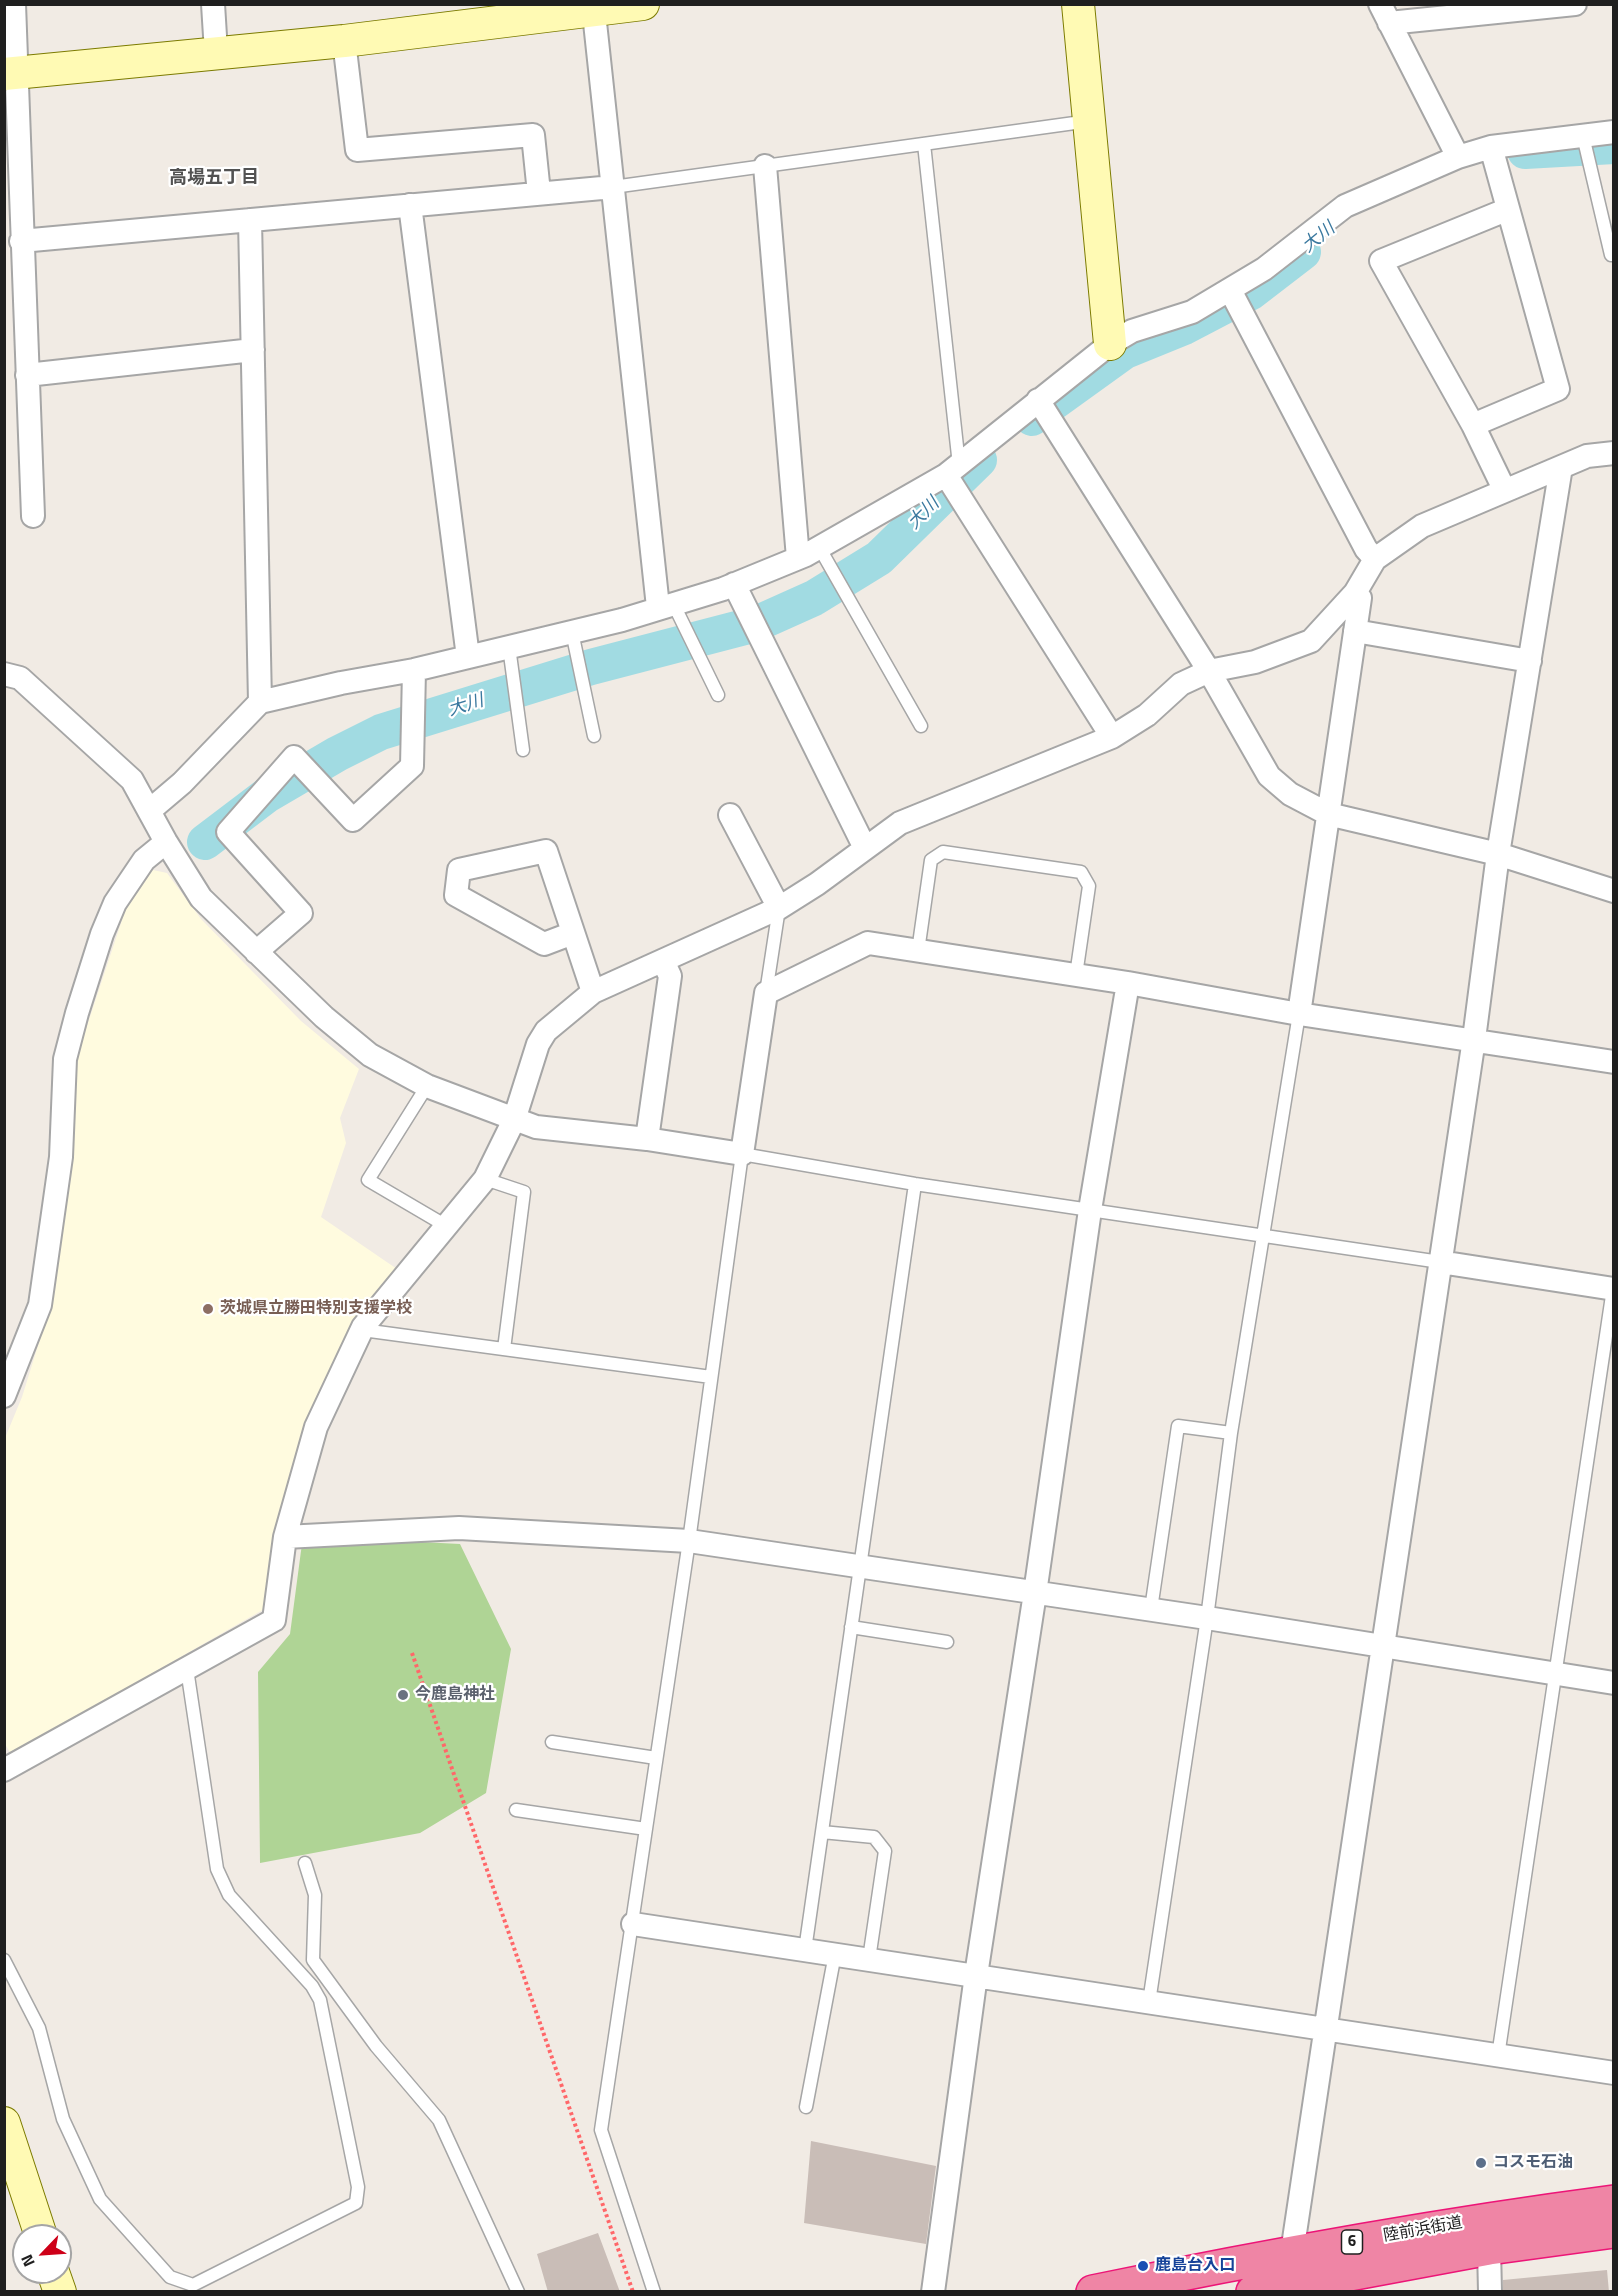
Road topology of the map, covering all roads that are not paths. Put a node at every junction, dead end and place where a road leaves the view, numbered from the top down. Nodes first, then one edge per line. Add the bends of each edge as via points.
1 (14, 4) edge
2 (213, 4) edge
3 (643, 4) edge
4 (1078, 4) edge
5 (1575, 4) edge
6 (594, 8) edge
7 (1385, 14) edge
8 (344, 41) junction
9 (216, 52) junction
10 (9, 73) edge
11 (1090, 121) junction
12 (1614, 132) edge
13 (1583, 136) junction
14 (924, 144) junction
15 (1491, 147) junction
16 (1458, 157) junction
17 (765, 166) junction
18 (613, 187) junction
19 (539, 194) junction
20 (410, 205) junction
21 (1506, 210) junction
22 (250, 220) junction
23 (21, 240) junction
24 (1611, 255) dead end
25 (1230, 290) junction
26 (1110, 344) junction
27 (253, 350) junction
28 (27, 375) junction
29 (1038, 400) junction
30 (1473, 425) junction
31 (1614, 453) edge
32 (1561, 467) junction
33 (952, 470) junction
34 (1504, 489) junction
35 (33, 516) dead end
36 (819, 547) junction
37 (798, 558) junction
38 (1376, 559) junction
39 (734, 584) junction
40 (1355, 593) junction
41 (665, 605) junction
42 (1355, 631) junction
43 (572, 632) junction
44 (509, 647) junction
45 (468, 657) junction
46 (1530, 661) junction
47 (414, 670) junction
48 (1209, 671) junction
49 (4, 674) edge
50 (718, 695) dead end
51 (260, 702) junction
52 (921, 726) dead end
53 (594, 736) dead end
54 (1112, 737) junction
55 (523, 750) dead end
56 (149, 811) junction
57 (1328, 814) junction
58 (730, 815) dead end
59 (166, 842) junction
60 (866, 848) junction
61 (1498, 854) junction
62 (1614, 891) edge
63 (779, 908) junction
64 (573, 933) junction
65 (918, 951) junction
66 (256, 952) junction
67 (663, 961) junction
68 (1076, 975) junction
69 (1128, 983) junction
70 (593, 992) junction
71 (766, 993) junction
72 (1299, 1014) junction
73 (1474, 1039) junction
74 (1614, 1062) edge
75 (427, 1086) junction
76 (514, 1119) junction
77 (647, 1139) junction
78 (742, 1154) junction
79 (485, 1179) junction
80 (915, 1184) junction
81 (1090, 1210) junction
82 (447, 1227) junction
83 (1262, 1236) junction
84 (1440, 1262) junction
85 (1613, 1288) edge
86 (363, 1327) junction
87 (504, 1349) junction
88 (711, 1377) junction
89 (5, 1396) edge
90 (1231, 1433) junction
91 (285, 1537) junction
92 (689, 1541) junction
93 (861, 1568) junction
94 (1035, 1593) junction
95 (1151, 1609) junction
96 (1207, 1618) junction
97 (851, 1627) junction
98 (947, 1642) dead end
99 (1384, 1648) junction
100 (188, 1669) junction
101 (1555, 1675) junction
102 (1614, 1683) edge
103 (552, 1742) dead end
104 (656, 1758) junction
105 (4, 1770) edge
106 (516, 1810) dead end
107 (646, 1829) junction
108 (822, 1832) junction
109 (305, 1863) dead end
110 (633, 1924) junction
111 (805, 1950) junction
112 (835, 1954) junction
113 (869, 1959) junction
114 (4, 1960) edge
115 (976, 1975) junction
116 (1149, 2002) junction
117 (1324, 2028) junction
118 (1498, 2056) junction
119 (1614, 2073) edge
120 (806, 2107) dead end
121 (4, 2123) edge
122 (1614, 2202) edge
123 (37, 2224) edge
124 (1614, 2231) edge
125 (1489, 2248) junction
126 (1290, 2269) junction
127 (518, 2292) edge
128 (654, 2292) edge
129 (933, 2292) edge
130 (1093, 2292) edge
131 (1253, 2292) edge
132 (1490, 2292) edge

1 - 10 street
2 - 9 street
3 - 6 street
4 - 11 street
5 - 7 street
6 - 8 street
6 - 18 street
7 - 16 street
8 - 9 street
8 - 19 street via 357,150 533,135
9 - 10 street
10 - 23 street
11 - 14 lane
11 - 26 street
12 - 13 street
13 - 15 street
13 - 24 lane
14 - 17 lane
14 - 33 lane
15 - 16 street
15 - 21 street
16 - 25 street via 1345,206 1264,269
17 - 18 lane
17 - 37 street
18 - 19 street
18 - 41 street
19 - 20 street
20 - 22 street
20 - 45 street
21 - 30 street via 1558,388
21 - 30 street via 1381,261
22 - 23 street
22 - 27 street
23 - 28 street
25 - 26 street via 1192,312 1132,330
25 - 38 street via 1365,549
26 - 29 street
27 - 28 street
27 - 51 street
28 - 35 street
29 - 33 street
29 - 48 street
30 - 34 street
31 - 32 street via 1587,456
32 - 34 street
32 - 46 street
33 - 36 street
33 - 54 street
34 - 38 street via 1422,526
36 - 37 street
36 - 52 lane
37 - 39 street
38 - 40 street
39 - 41 street
39 - 60 street
40 - 42 street via 1360,598
40 - 48 street via 1311,641 1255,662
41 - 43 street
41 - 50 lane
42 - 46 street
42 - 57 street
43 - 44 street
43 - 53 lane
44 - 45 street
44 - 55 lane
45 - 47 street
46 - 61 street
47 - 51 street
47 - 66 street via 412,766 353,820 294,757 228,832 301,913
48 - 54 street via 1181,684 1147,715
48 - 57 street via 1269,777 1290,794
49 - 56 street via 20,678 113,760 132,780
51 - 56 street via 182,783
54 - 60 street via 900,823
56 - 59 street
57 - 61 street
57 - 72 street
58 - 63 street
59 - 66 street via 201,898
59 - 89 street via 144,860 115,903 77,1012 65,1059 60,1167 39,1305
60 - 63 street
61 - 62 street
61 - 73 street
63 - 67 street
63 - 71 lane
64 - 64 street via 546,851 459,870 456,895 544,944
64 - 70 street
65 - 68 street
65 - 68 lane via 931,860 943,852 1081,872 1089,886
65 - 71 street via 868,943
66 - 75 street via 370,1055
67 - 70 street
67 - 77 street via 670,976
68 - 69 street
69 - 72 street
69 - 81 street
70 - 76 street via 546,1031 538,1044
71 - 78 street
72 - 73 street
72 - 83 lane
73 - 74 street
73 - 84 street
75 - 76 street
75 - 82 lane via 368,1180
76 - 77 street via 536,1127
76 - 79 street
77 - 78 street
78 - 80 lane
78 - 88 lane
79 - 82 street
79 - 87 lane via 524,1192
80 - 81 lane
80 - 93 lane
81 - 83 lane
81 - 94 street
82 - 86 street
83 - 84 lane
83 - 90 lane
84 - 85 street
84 - 99 street
85 - 101 lane
86 - 87 lane
86 - 91 street via 316,1427
87 - 88 lane
88 - 92 lane
90 - 95 lane via 1178,1426
90 - 96 lane
91 - 92 street via 459,1528
91 - 100 street via 274,1620
92 - 93 street
92 - 104 lane
93 - 94 street
93 - 97 lane
94 - 95 street
94 - 115 street
95 - 96 street
96 - 99 street
96 - 116 lane
97 - 98 lane
97 - 108 lane
99 - 101 street
99 - 117 street
100 - 105 street
100 - 114 lane via 217,1869 229,1895 312,1986 320,2000 358,2187 356,2203 193,2285 170,2277 100,2199 63,2119 39,2028
101 - 102 street
101 - 118 lane
103 - 104 lane
104 - 107 lane
106 - 107 lane
107 - 110 lane
108 - 111 lane
108 - 113 lane via 874,1837 885,1851
109 - 127 lane via 315,1895 313,1960 376,2046 439,2120
110 - 111 street
110 - 128 lane via 601,2130
111 - 112 street
112 - 113 street
112 - 120 lane
113 - 115 street
115 - 116 street
115 - 129 street
116 - 117 street
117 - 118 street
117 - 126 street
118 - 119 street
121 - 123 street
122 - 126 highway, 陸前浜街道 / 6 via 1484,2219
124 - 125 highway, 陸前浜街道 / 6
125 - 126 highway, 陸前浜街道 / 6
125 - 132 street
126 - 130 highway, 陸前浜街道 / 6
126 - 131 highway, 陸前浜街道 / 6

